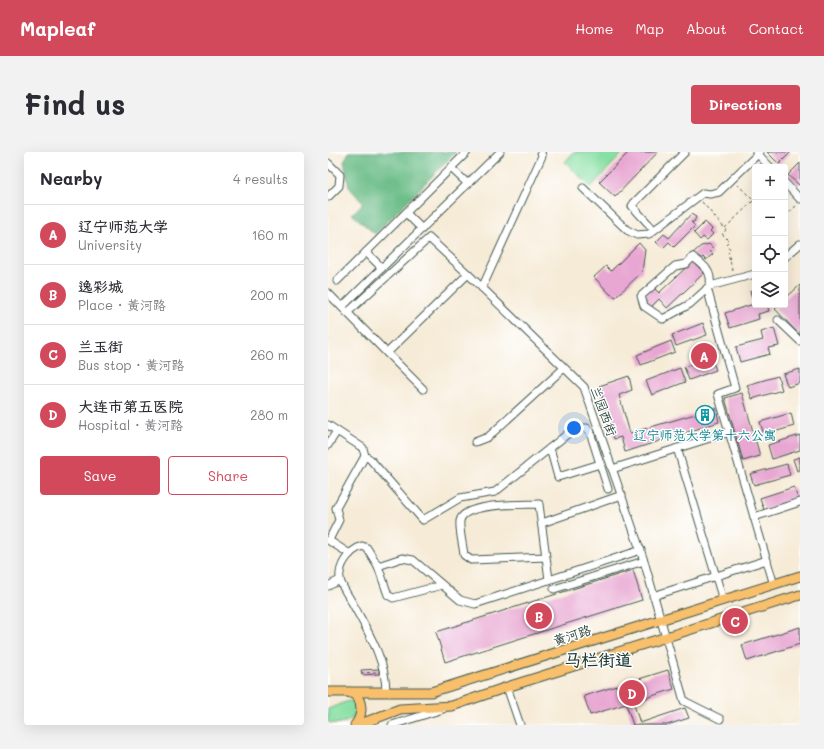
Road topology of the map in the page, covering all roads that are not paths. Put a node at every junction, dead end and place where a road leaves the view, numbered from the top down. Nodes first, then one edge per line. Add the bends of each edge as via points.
1 (467, 152) edge
2 (500, 152) edge
3 (541, 152) edge
4 (685, 152) edge
5 (758, 153) edge
6 (328, 163) edge
7 (767, 164) edge
8 (451, 168) junction
9 (468, 184) junction
10 (788, 186) edge
11 (583, 188) dead end
12 (328, 197) edge
13 (800, 198) edge
14 (406, 212) junction
15 (422, 229) junction
16 (654, 230) junction
17 (800, 244) edge
18 (366, 252) junction
19 (788, 254) edge
20 (382, 268) junction
21 (468, 274) junction
22 (752, 275) edge
23 (337, 281) dead end
24 (708, 287) junction
25 (482, 288) junction
26 (328, 293) edge
27 (344, 310) junction
28 (778, 320) dead end
29 (800, 341) edge
30 (387, 353) junction
31 (564, 368) junction
32 (423, 389) dead end
33 (328, 425) edge
34 (337, 431) junction
35 (729, 432) junction
36 (475, 442) dead end
37 (328, 446) edge
38 (550, 448) junction
39 (677, 448) junction
40 (365, 456) junction
41 (600, 464) junction
42 (612, 468) junction
43 (608, 489) dead end
44 (622, 495) junction
45 (800, 502) edge
46 (754, 517) junction
47 (542, 523) junction
48 (328, 540) edge
49 (640, 550) junction
50 (350, 554) junction
51 (546, 557) junction
52 (767, 560) junction
53 (644, 561) junction
54 (378, 566) junction
55 (716, 576) junction
56 (800, 576) edge
57 (340, 580) junction
58 (549, 580) junction
59 (442, 585) junction
60 (774, 585) junction
61 (328, 586) edge
62 (554, 589) dead end
63 (800, 595) edge
64 (654, 596) junction
65 (724, 600) junction
66 (661, 620) junction
67 (666, 637) junction
68 (507, 687) junction
69 (328, 692) edge
70 (343, 692) junction
71 (386, 692) junction
72 (328, 698) edge
73 (452, 706) junction
74 (386, 714) junction
75 (720, 720) dead end
76 (356, 725) edge
77 (376, 725) edge
78 (392, 725) edge
79 (520, 725) edge

1 - 8 street
2 - 9 street
3 - 25 street via 542,156
4 - 16 street via 632,206
5 - 7 street
5 - 16 street via 719,192 703,193
6 - 12 street via 340,175 339,186
8 - 9 street
8 - 14 street
9 - 15 street
10 - 13 street
11 - 16 street via 627,230 637,235 649,234
14 - 15 street
14 - 18 street
15 - 20 street
17 - 19 street
18 - 20 street
18 - 23 street
20 - 27 street
21 - 25 street, 兰园西街
21 - 27 street, 兰园西街 via 429,238
21 - 30 street
22 - 24 street
24 - 24 street via 690,304 663,319 644,306 641,296 675,266 686,264 693,257 710,272
24 - 35 street via 735,388 718,394
25 - 31 street, 兰园西街
26 - 27 street
27 - 30 street
28 - 29 street
30 - 32 street
31 - 36 street via 488,437
31 - 42 street, 兰园西街 via 584,387
33 - 34 street
34 - 37 street
34 - 40 street via 363,448
35 - 39 street
35 - 46 street
38 - 40 street via 495,492 460,498 423,520
38 - 41 street via 558,477
38 - 41 street via 574,428 587,428
39 - 42 street
39 - 55 street
40 - 48 street via 336,508 339,520
41 - 43 street
42 - 44 street, 兰园西街
44 - 47 street
44 - 49 street, 兰园西街
45 - 46 street
46 - 52 street
47 - 51 street
47 - 51 street via 539,504 478,507 464,514 460,520 464,555 471,560
48 - 50 street
49 - 53 street, 兰园西街
49 - 58 street
50 - 54 street via 362,546 367,548
50 - 57 street via 342,564
51 - 58 street
52 - 55 street
52 - 60 street
53 - 62 street
53 - 64 street, 兰园西街
54 - 59 street via 402,558 413,560
54 - 59 street via 388,595 393,598
55 - 64 street
55 - 65 street
56 - 60 main road, 黄河路
57 - 61 street
57 - 71 street via 374,642 386,676
58 - 59 street via 475,604 460,600
60 - 65 main road, 黄河路
63 - 67 main road
64 - 66 street, 兰园西街
65 - 66 main road, 黄河路
66 - 67 street, 兰园西街
66 - 71 main road, 黄河路 via 431,692
67 - 68 main road
67 - 75 street, 兰园西街 via 684,701
68 - 73 main road
68 - 79 street
69 - 70 main road, 黄河路
70 - 71 main road, 黄河路
70 - 72 main road
70 - 76 main road via 357,696 360,700 360,716
73 - 74 main road via 407,708
73 - 78 street
74 - 76 main road
74 - 77 street

